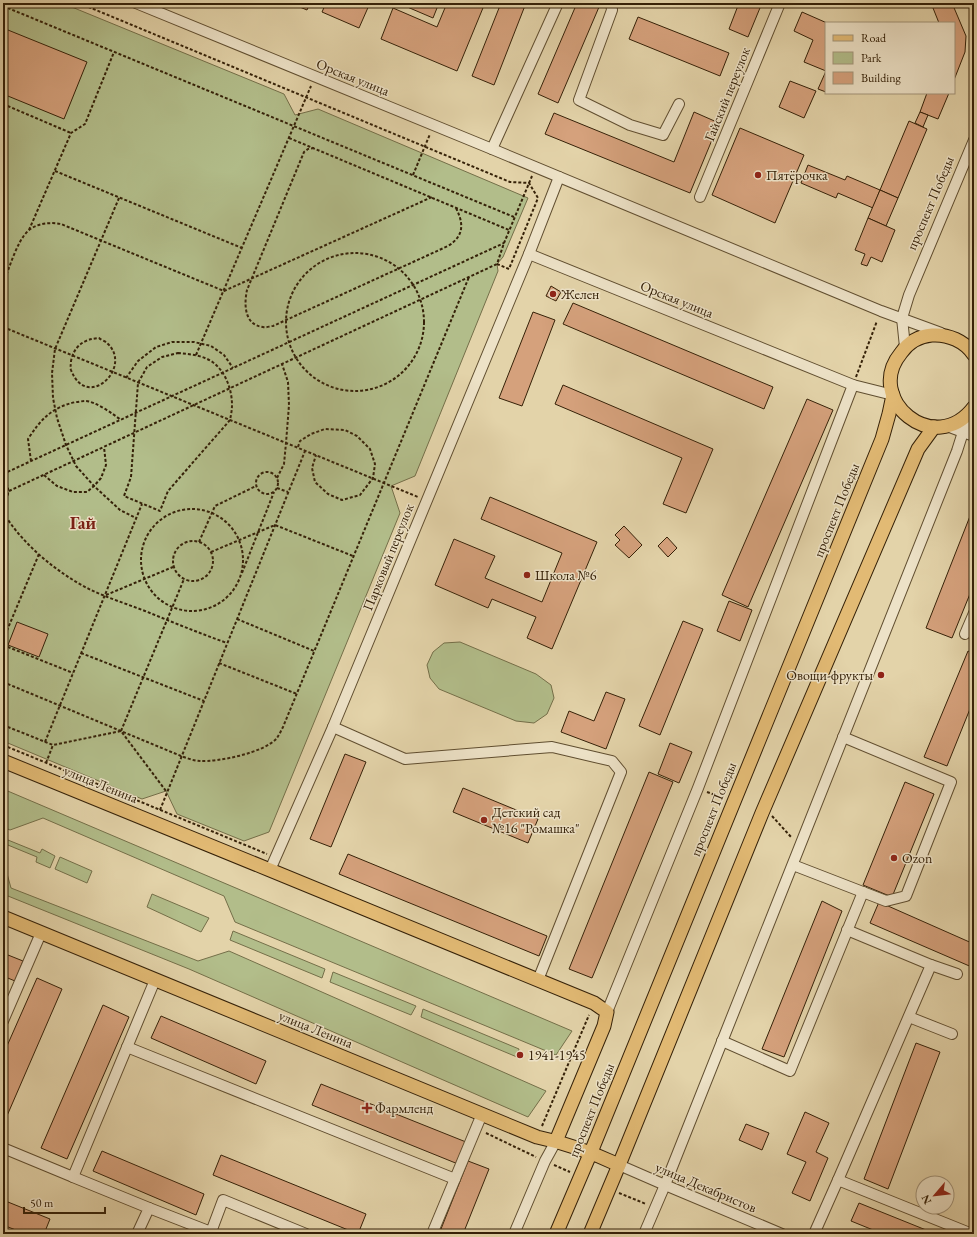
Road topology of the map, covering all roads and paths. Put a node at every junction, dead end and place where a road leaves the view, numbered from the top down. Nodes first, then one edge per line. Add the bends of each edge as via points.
1 (79, 3) edge
2 (136, 3) edge
3 (558, 3) edge
4 (611, 3) edge
5 (780, 3) edge
6 (3, 6) edge
7 (114, 52) junction
8 (315, 76) junction
9 (306, 97) junction
10 (3, 104) edge
11 (679, 104) dead end
12 (434, 125) junction
13 (294, 126) junction
14 (71, 133) junction
15 (289, 138) junction
16 (974, 140) edge
17 (425, 146) junction
18 (314, 148) junction
19 (492, 149) junction
20 (535, 167) junction
21 (54, 171) junction
22 (413, 175) junction
23 (559, 177) junction
24 (529, 183) junction
25 (432, 197) junction
26 (700, 197) dead end
27 (119, 198) junction
28 (456, 208) junction
29 (514, 217) junction
30 (509, 230) junction
31 (29, 231) junction
32 (101, 240) junction
33 (504, 243) junction
34 (242, 248) junction
35 (529, 254) junction
36 (497, 264) junction
37 (398, 268) junction
38 (509, 269) junction
39 (521, 274) junction
40 (468, 277) junction
41 (252, 278) junction
42 (3, 284) edge
43 (413, 284) junction
44 (224, 290) junction
45 (420, 299) junction
46 (881, 311) junction
47 (902, 318) junction
48 (286, 320) junction
49 (3, 327) edge
50 (949, 336) junction
51 (289, 342) junction
52 (201, 344) junction
53 (905, 347) junction
54 (970, 347) edge
55 (55, 349) junction
56 (196, 355) junction
57 (974, 355) edge
58 (72, 356) junction
59 (296, 357) junction
60 (282, 364) junction
61 (233, 368) junction
62 (112, 372) junction
63 (222, 373) junction
64 (126, 378) junction
65 (138, 383) junction
66 (853, 385) junction
67 (230, 388) junction
68 (893, 395) junction
69 (172, 396) junction
70 (193, 405) junction
71 (55, 410) junction
72 (972, 410) edge
73 (136, 413) junction
74 (121, 420) junction
75 (230, 420) junction
76 (940, 426) junction
77 (964, 432) junction
78 (135, 433) junction
79 (974, 436) edge
80 (286, 443) junction
81 (66, 445) junction
82 (104, 447) junction
83 (298, 448) junction
84 (305, 451) junction
85 (316, 455) junction
86 (31, 461) junction
87 (73, 461) junction
88 (3, 474) edge
89 (44, 475) junction
90 (3, 478) edge
91 (277, 478) junction
92 (373, 478) junction
93 (384, 483) junction
94 (94, 486) junction
95 (256, 486) junction
96 (277, 488) junction
97 (9, 491) junction
98 (274, 492) junction
99 (288, 492) junction
100 (427, 500) junction
101 (3, 504) edge
102 (142, 504) junction
103 (3, 512) edge
104 (212, 514) junction
105 (136, 518) junction
106 (275, 525) junction
107 (259, 532) junction
108 (238, 540) junction
109 (199, 542) junction
110 (211, 552) junction
111 (39, 554) junction
112 (354, 556) junction
113 (174, 567) junction
114 (145, 578) junction
115 (240, 578) junction
116 (184, 579) junction
117 (105, 595) junction
118 (173, 607) junction
119 (974, 615) edge
120 (237, 619) junction
121 (168, 620) junction
122 (965, 634) dead end
123 (3, 640) edge
124 (227, 644) junction
125 (3, 645) edge
126 (314, 651) junction
127 (81, 653) junction
128 (219, 663) junction
129 (73, 673) junction
130 (144, 677) junction
131 (3, 682) edge
132 (297, 694) junction
133 (204, 700) junction
134 (60, 706) junction
135 (3, 725) edge
136 (333, 727) junction
137 (121, 731) junction
138 (843, 737) junction
139 (45, 742) junction
140 (3, 745) edge
141 (53, 745) junction
142 (181, 756) junction
143 (3, 761) edge
144 (46, 763) junction
145 (166, 791) dead end
146 (160, 810) junction
147 (276, 858) junction
148 (792, 864) junction
149 (270, 870) junction
150 (863, 892) junction
151 (3, 917) edge
152 (848, 930) junction
153 (41, 932) junction
154 (932, 965) junction
155 (956, 974) dead end
156 (155, 980) junction
157 (538, 980) junction
158 (7, 1000) edge
159 (594, 1003) junction
160 (607, 1012) junction
161 (909, 1017) junction
162 (3, 1021) edge
163 (952, 1034) dead end
164 (722, 1041) junction
165 (127, 1047) junction
166 (482, 1114) junction
167 (537, 1137) junction
168 (556, 1141) junction
169 (3, 1148) edge
170 (591, 1152) junction
171 (619, 1165) junction
172 (74, 1176) junction
173 (455, 1179) junction
174 (838, 1180) junction
175 (665, 1185) junction
176 (149, 1208) junction
177 (137, 1234) edge
178 (306, 1234) edge
179 (432, 1234) edge
180 (514, 1234) edge
181 (556, 1234) edge
182 (590, 1234) edge
183 (644, 1234) edge
184 (782, 1234) edge
185 (814, 1234) edge
186 (972, 1234) edge

1 - 9 path
2 - 8 street, Орская улица
3 - 19 street
4 - 11 street via 612,10 579,100 630,125 663,136
5 - 26 street, Гайский переулок
6 - 7 path
7 - 13 path
7 - 14 path via 85,124
8 - 9 path
8 - 12 street, Орская улица
9 - 13 path
9 - 17 path
10 - 14 path
12 - 17 path
12 - 19 street, Орская улица
13 - 15 path
13 - 22 path
14 - 21 path
15 - 18 path
15 - 34 path
16 - 47 street, проспект Победы via 909,295
17 - 22 path
17 - 24 path via 510,182
18 - 25 path
18 - 41 path via 304,152
19 - 20 street, Орская улица
20 - 23 street, Орская улица
20 - 24 path
21 - 27 path
21 - 31 path
22 - 29 path
23 - 35 street
23 - 46 street, Орская улица
24 - 29 path
24 - 38 path via 538,198
25 - 28 path
25 - 41 path
27 - 32 path
27 - 34 path
28 - 30 path
28 - 37 path via 462,225 455,241
29 - 30 path
30 - 33 path
31 - 32 path via 50,222
31 - 42 path via 20,242
32 - 44 path
32 - 55 path
33 - 36 path
33 - 43 path
34 - 44 path
35 - 39 street, Парковый переулок
35 - 66 street, Орская улица
36 - 38 path
36 - 40 path
37 - 43 path
37 - 48 path
37 - 48 path via 376,256 353,252 331,257 312,268 296,285
38 - 39 path
39 - 100 street, Парковый переулок
40 - 45 path
40 - 93 path
41 - 44 path
41 - 48 path via 244,300 244,309 248,317 254,324 263,327
43 - 45 path
43 - 51 path
44 - 52 path
45 - 59 path
45 - 59 path via 425,325 420,347 409,367 391,382 369,391 346,391 323,384 304,370
46 - 47 street, Орская улица
46 - 66 path
47 - 50 street, Орская улица
47 - 53 street, проспект Победы
48 - 51 path
49 - 55 path
50 - 53 main road via 930,335
50 - 54 main road
51 - 59 path
51 - 61 path
52 - 56 path
52 - 61 path via 211,346 224,355
52 - 64 path via 172,342 156,347 138,361
53 - 68 main road via 892,369 890,382
54 - 57 main road
55 - 58 path
55 - 71 path via 52,373
56 - 63 path via 212,362
56 - 65 path via 178,353 162,357 147,367
58 - 62 path
58 - 62 path via 70,368 76,382 87,388 104,383
58 - 62 path via 83,342 99,338 113,351 116,364
59 - 60 path
60 - 67 path
60 - 80 path via 288,382
61 - 63 path
62 - 64 path
63 - 67 path
63 - 69 path
64 - 65 path
65 - 69 path
65 - 73 path
66 - 68 street, Орская улица
66 - 160 street via 698,788
67 - 70 path
67 - 75 path
68 - 76 main road via 904,414 913,420 923,425
68 - 170 main road, проспект Победы via 882,439
69 - 70 path
69 - 73 path
70 - 75 path
70 - 78 path
71 - 74 path via 66,404 86,401 108,410
71 - 81 path
71 - 86 path via 36,426 28,439
72 - 76 main road via 959,421
72 - 77 street
73 - 74 path
73 - 78 path
74 - 81 path
75 - 80 path
75 - 102 path via 168,491 160,511
76 - 77 street
76 - 171 main road via 918,449 762,813
77 - 79 street
77 - 138 street
78 - 82 path
78 - 102 path via 131,477 124,496
80 - 83 path
80 - 91 path via 284,464
81 - 86 path
81 - 87 path
82 - 87 path
82 - 94 path via 106,465 101,478
83 - 84 path
83 - 92 path via 300,441 311,434 326,429 345,430 357,436 370,449 375,464
84 - 85 path
84 - 99 path
85 - 92 path
85 - 92 path via 312,468 315,482 328,494 342,500 360,495
86 - 88 path
87 - 89 path
87 - 94 path
89 - 94 path via 57,486 72,492 86,492
89 - 97 path
90 - 97 path
91 - 95 path via 271,472 261,473 256,479
91 - 96 path
92 - 93 path
93 - 100 path
93 - 112 path
94 - 105 path via 120,510
95 - 98 path via 264,494
95 - 104 path via 215,506
96 - 98 path
96 - 99 path
97 - 101 path via 8,498
98 - 107 path
99 - 106 path
100 - 136 street, Парковый переулок
102 - 105 path
103 - 111 path
104 - 108 path via 233,529
104 - 109 path
104 - 114 path via 188,509 172,513 158,522 147,536 142,551
105 - 117 path
106 - 107 path
106 - 112 path
106 - 120 path
107 - 108 path
107 - 115 path
108 - 110 path
108 - 115 path via 243,561
109 - 110 path
109 - 113 path via 188,541 177,547 172,560
110 - 116 path via 213,564 206,576 194,581
111 - 117 path via 73,579
111 - 123 path
112 - 126 path
113 - 114 path
113 - 116 path
114 - 117 path
114 - 118 path via 158,598
115 - 118 path via 232,592 220,603 204,610 188,611
116 - 118 path
117 - 121 path
117 - 127 path
118 - 121 path
119 - 122 street
120 - 124 path
120 - 126 path
121 - 124 path
121 - 130 path
124 - 128 path
125 - 129 path
126 - 132 path
127 - 129 path
127 - 130 path
128 - 132 path
128 - 133 path
129 - 134 path
130 - 133 path
130 - 137 path
131 - 134 path
132 - 142 path via 280,733 268,745 221,760 198,761
133 - 142 path
134 - 137 path
134 - 139 path
135 - 139 path
136 - 147 street, Парковый переулок
136 - 157 street via 405,759 552,747 612,761 621,772
137 - 141 path
137 - 142 path
137 - 145 path
138 - 148 street
138 - 150 street via 951,782 906,896 886,901
139 - 141 path
140 - 144 path
141 - 144 path
142 - 146 path
143 - 149 main road, улица Ленина
144 - 146 path
146 - 147 path
147 - 149 street, Парковый переулок
148 - 150 street
148 - 164 street
149 - 157 main road, улица Ленина
150 - 152 street
151 - 153 main road, улица Ленина
152 - 154 street
152 - 164 street via 790,1071
153 - 156 main road, улица Ленина
153 - 158 street
154 - 155 street
154 - 161 street
156 - 165 street
156 - 166 main road, улица Ленина
157 - 159 main road, улица Ленина
158 - 162 street
159 - 160 main road, улица Ленина
159 - 167 path
160 - 168 main road via 604,1026
161 - 163 street
161 - 174 street
164 - 175 street
165 - 172 street
165 - 173 street
166 - 167 main road, улица Ленина
166 - 173 street
167 - 168 main road, улица Ленина
168 - 170 main road, улица Ленина
168 - 180 street
169 - 172 street
170 - 171 main road, улица Ленина
170 - 181 main road, проспект Победы
171 - 175 street, улица Декабристов
171 - 182 main road
172 - 176 street
173 - 179 street
174 - 185 street
174 - 186 street
175 - 183 street
175 - 184 street, улица Декабристов
176 - 177 street
176 - 178 street via 211,1232 223,1200

